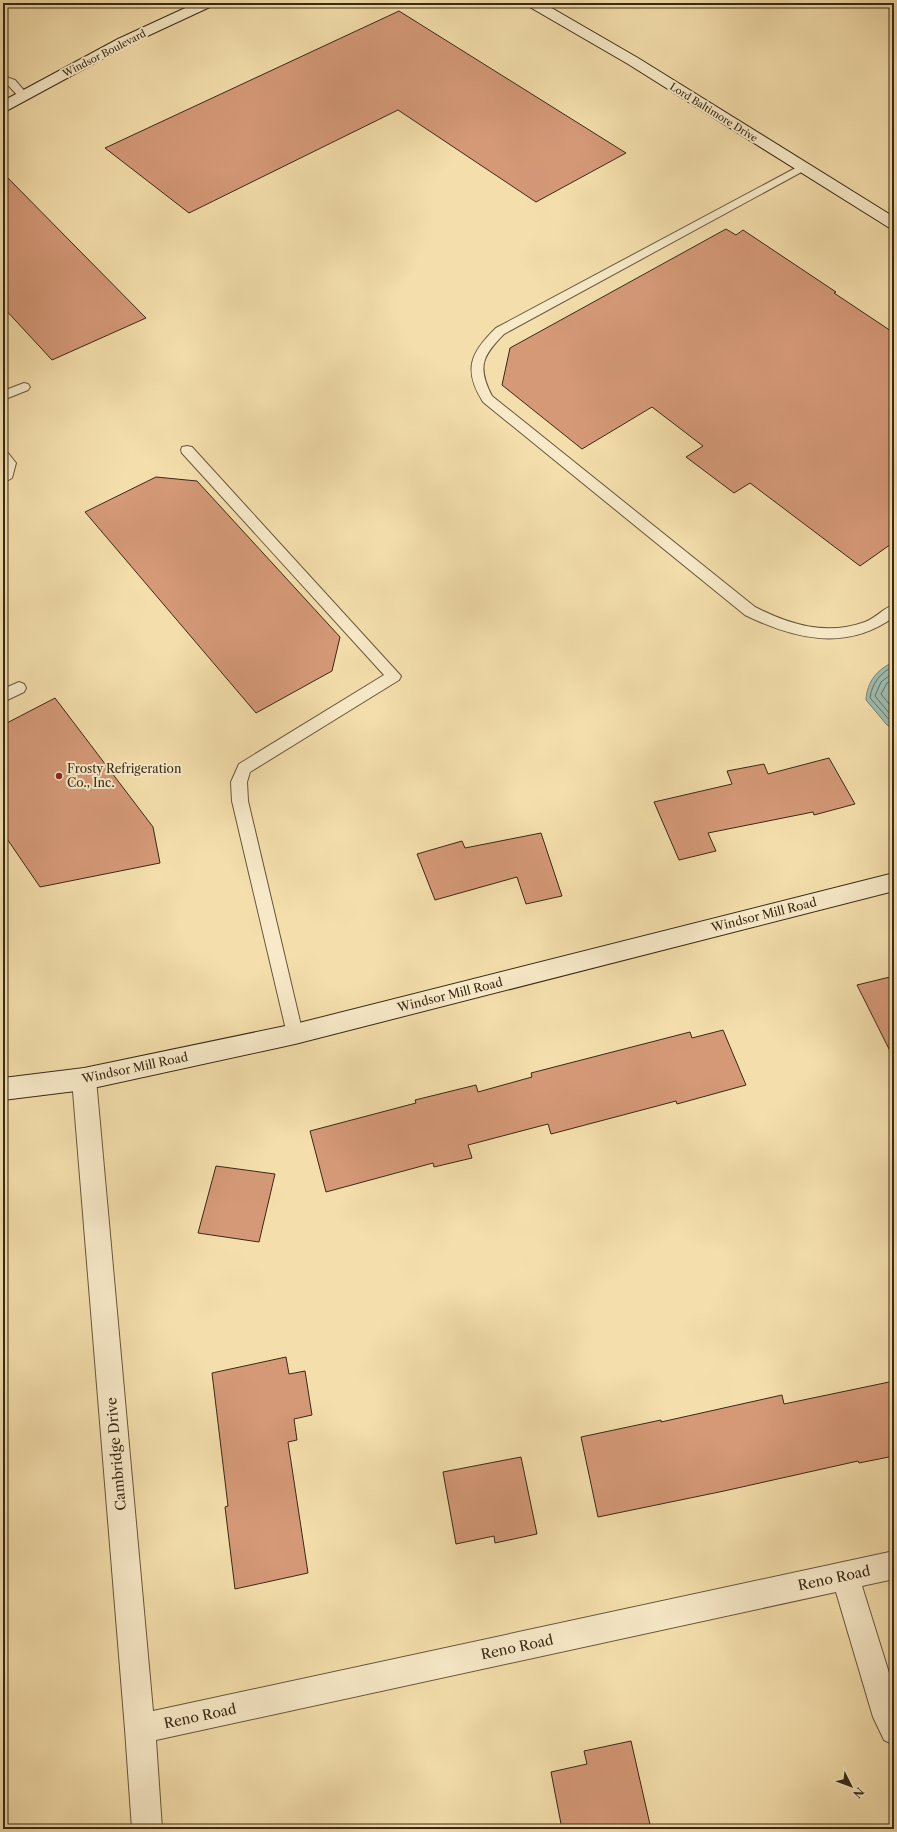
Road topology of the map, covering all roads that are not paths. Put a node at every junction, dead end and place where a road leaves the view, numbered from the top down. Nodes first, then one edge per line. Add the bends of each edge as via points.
1 (207, 3) edge
2 (533, 3) edge
3 (3, 79) edge
4 (23, 94) junction
5 (3, 107) edge
6 (804, 167) junction
7 (894, 224) edge
8 (24, 387) dead end
9 (3, 396) edge
10 (187, 450) dead end
11 (3, 456) edge
12 (3, 478) edge
13 (894, 610) edge
14 (19, 688) dead end
15 (3, 696) edge
16 (894, 882) edge
17 (294, 1034) junction
18 (84, 1079) junction
19 (3, 1088) edge
20 (894, 1565) edge
21 (845, 1576) junction
22 (140, 1729) junction
23 (894, 1730) edge
24 (147, 1829) edge

1 - 4 main road, Windsor Boulevard
2 - 6 main road, Lord Baltimore Drive via 633,61
3 - 4 lane
4 - 5 main road, Windsor Boulevard
6 - 7 main road, Lord Baltimore Drive
6 - 13 lane via 500,332 485,345 476,361 478,383 487,399 750,611 774,624 802,633 823,635 873,625
8 - 9 lane
10 - 17 lane via 394,676 244,768 239,782 240,802
11 - 12 lane via 9,463 7,475
14 - 15 lane
16 - 17 main road, Windsor Mill Road
17 - 18 main road, Windsor Mill Road
18 - 19 main road, Windsor Mill Road
18 - 22 main road, Cambridge Drive
20 - 21 main road, Reno Road
21 - 22 main road, Reno Road
21 - 23 main road
22 - 24 main road, Cambridge Drive

